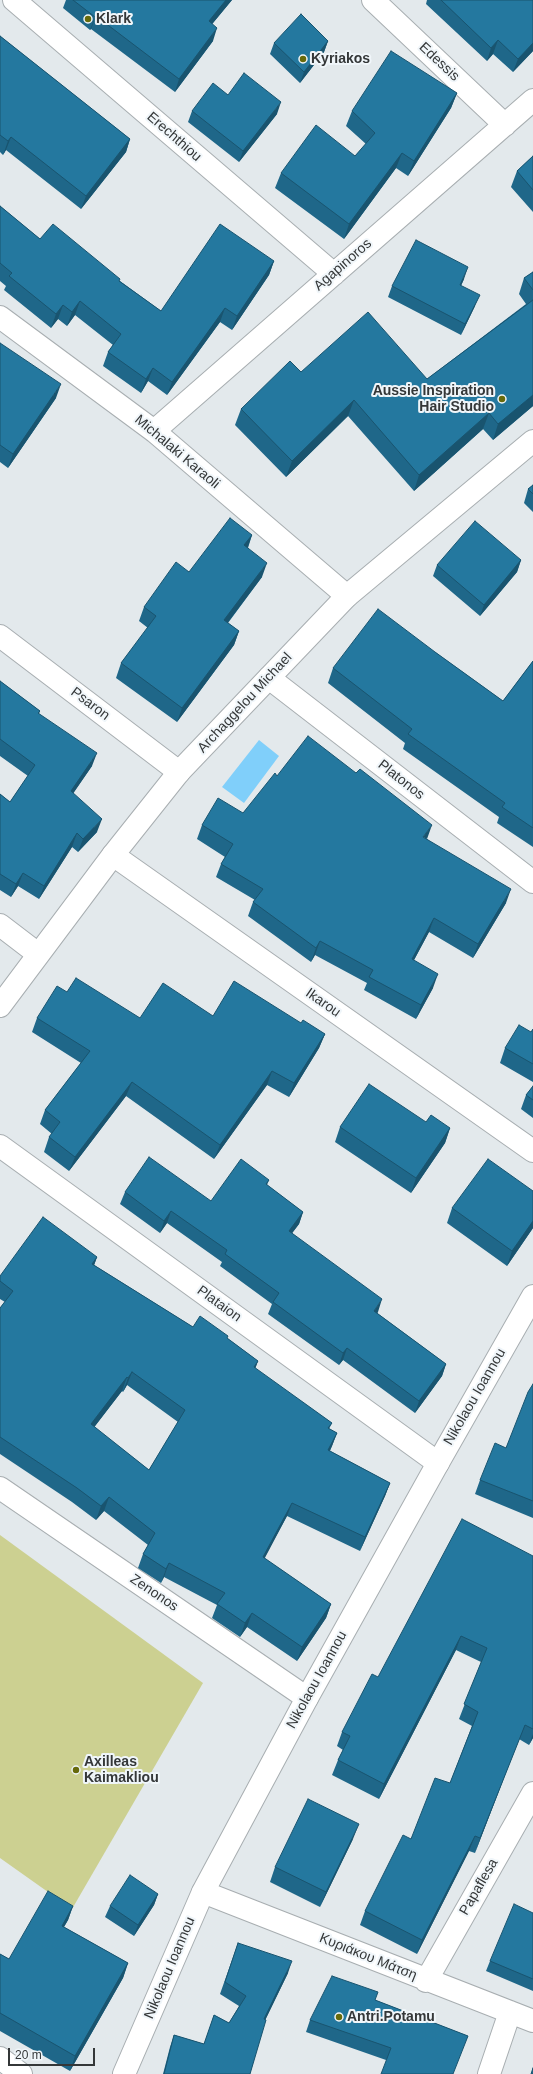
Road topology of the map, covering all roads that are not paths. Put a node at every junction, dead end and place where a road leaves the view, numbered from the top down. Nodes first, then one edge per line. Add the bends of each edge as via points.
1 (14, 0) edge
2 (373, 0) edge
3 (533, 100) edge
4 (505, 125) junction
5 (334, 274) junction
6 (0, 317) edge
7 (154, 431) junction
8 (533, 441) edge
9 (347, 596) junction
10 (0, 636) edge
11 (269, 678) junction
12 (179, 772) junction
13 (113, 855) junction
14 (533, 882) edge
15 (0, 925) edge
16 (38, 954) junction
17 (0, 1006) edge
18 (0, 1146) edge
19 (533, 1151) edge
20 (533, 1296) edge
21 (438, 1463) junction
22 (0, 1488) edge
23 (307, 1698) junction
24 (533, 1793) edge
25 (203, 1892) junction
26 (426, 1981) junction
27 (510, 2012) junction
28 (533, 2022) edge
29 (0, 2058) edge
30 (21, 2074) edge
31 (124, 2074) edge
32 (489, 2074) edge

1 - 5 street, Erechthiou
2 - 4 street, Edessis
3 - 4 street, Agapinoros
4 - 5 street, Agapinoros
5 - 7 street, Agapinoros
6 - 7 street, Michalaki Karaoli
7 - 9 street, Michalaki Karaoli
8 - 9 street, Archaggelou Michael
9 - 11 street, Archaggelou Michael
10 - 12 street, Psaron
11 - 12 street, Archaggelou Michael
11 - 14 street, Platonos
12 - 13 street, Archaggelou Michael
13 - 16 street, Archaggelou Michael
13 - 19 street, Ikarou
15 - 16 street
16 - 17 street, Archaggelou Michael
18 - 21 street, Plataion
20 - 21 street, Nikolaou Ioannou
21 - 23 street, Nikolaou Ioannou
22 - 23 street, Zenonos
23 - 25 street, Nikolaou Ioannou
24 - 26 street, Papaflesa
25 - 26 street, Κυριάκου Μάτση
25 - 31 street, Nikolaou Ioannou
26 - 27 street, Κυριάκου Μάτση
27 - 28 street, Κυριάκου Μάτση
27 - 32 street
29 - 30 street

